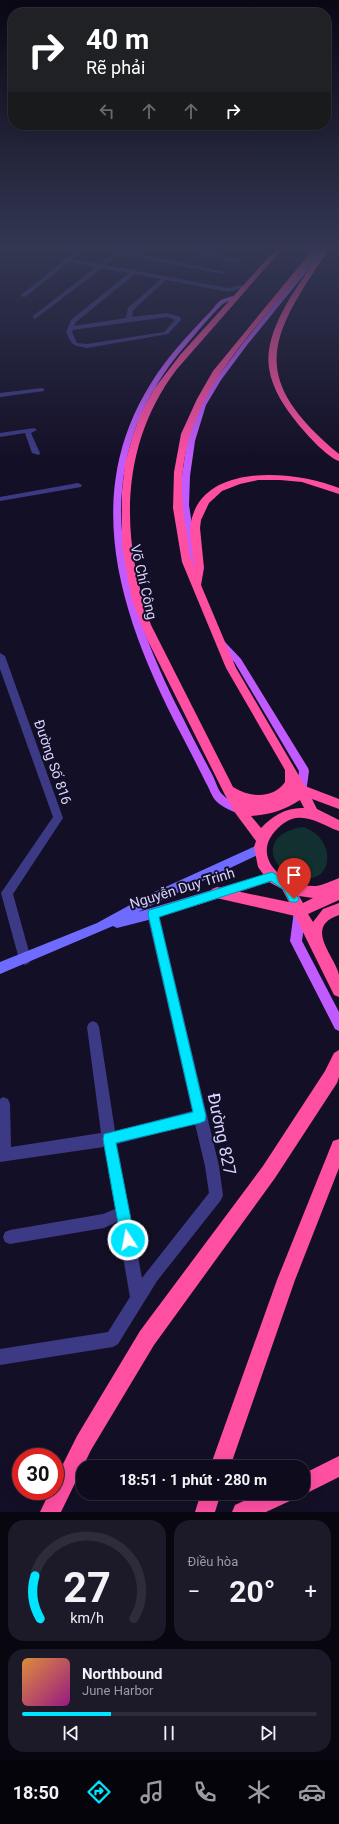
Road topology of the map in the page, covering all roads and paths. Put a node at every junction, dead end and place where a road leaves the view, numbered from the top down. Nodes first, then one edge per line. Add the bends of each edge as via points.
1 (76, 319) edge
2 (129, 319) joint
3 (133, 319) edge
4 (178, 319) edge
5 (214, 319) edge
6 (260, 319) edge
7 (266, 319) edge
8 (284, 319) edge
9 (72, 328) junction
10 (42, 390) dead end
11 (0, 395) edge
12 (0, 435) edge
13 (36, 453) dead end
14 (339, 458) edge
15 (78, 485) dead end
16 (339, 491) edge
17 (0, 499) edge
18 (197, 584) junction
19 (135, 601) junction
20 (222, 644) junction
21 (0, 656) edge
22 (291, 770) junction
23 (302, 790) junction
24 (229, 791) junction
25 (339, 804) edge
26 (240, 810) junction
27 (313, 814) junction
28 (336, 822) edge
29 (260, 844) junction
30 (272, 877) junction
31 (339, 884) edge
32 (288, 887) junction
33 (217, 893) junction
34 (339, 894) edge
35 (339, 909) edge
36 (300, 911) junction
37 (153, 914) junction
38 (101, 927) junction
39 (315, 943) junction
40 (25, 959) junction
41 (0, 968) edge
42 (339, 990) edge
43 (339, 1025) edge
44 (93, 1027) dead end
45 (339, 1058) edge
46 (3, 1104) dead end
47 (200, 1116) junction
48 (109, 1139) junction
49 (339, 1147) edge
50 (2, 1155) edge
51 (122, 1212) junction
52 (10, 1237) dead end
53 (138, 1298) junction
54 (0, 1357) edge
55 (222, 1460) edge
56 (339, 1466) edge
57 (310, 1481) edge
58 (209, 1500) edge
59 (269, 1500) edge
60 (51, 1510) edge
61 (205, 1512) edge
62 (242, 1512) edge

1 - 9 street
2 - 3 street
2 - 9 street
4 - 9 street via 170,331 158,336 87,346 75,344 69,332
5 - 19 highway, Võ Chí Công via 162,378 129,461 125,533
6 - 18 highway via 217,371 185,434 178,472 178,508 187,562
7 - 18 main road via 218,380 203,405 191,441 185,505
8 - 14 highway via 276,332 272,352 274,375 284,400 318,440
10 - 11 street
12 - 13 street via 31,431
15 - 17 street
16 - 18 highway via 307,480 264,476 244,479 213,494 201,508 196,521 200,568
18 - 20 highway
19 - 24 highway, Võ Chí Công
19 - 26 main road, Võ Chí Công via 149,658 219,798
20 - 22 highway via 231,668
20 - 23 main road via 238,661 304,770
21 - 40 street, Đường Số 816 via 58,818 8,893
22 - 23 highway
22 - 24 highway via 290,786 275,797 264,801 248,800
23 - 25 highway
23 - 26 highway via 293,800 276,808
23 - 27 highway
24 - 26 highway, Võ Chí Công
26 - 29 highway, Võ Chí Công
27 - 28 highway
27 - 29 highway via 281,817 273,823
29 - 30 highway via 263,864
29 - 38 main road, Nguyễn Duy Trinh
30 - 32 highway
30 - 33 main road, Nguyễn Duy Trinh
31 - 32 highway via 327,890 314,892
32 - 36 highway
33 - 36 highway
33 - 37 main road, Nguyễn Duy Trinh
34 - 36 highway
35 - 39 highway via 322,917 315,929
36 - 39 highway
36 - 43 main road via 296,941
37 - 38 main road, Nguyễn Duy Trinh
37 - 47 street, Đường 827
38 - 40 main road, Nguyễn Duy Trinh
39 - 42 highway
40 - 41 main road, Nguyễn Duy Trinh
44 - 48 street
45 - 60 highway via 331,1077 269,1172 147,1338 84,1444
46 - 50 street
47 - 48 street
47 - 53 street, Đường 827 via 216,1195 152,1276
48 - 50 street
48 - 51 street
49 - 55 highway via 286,1280
51 - 52 street via 104,1221
51 - 53 street
53 - 54 street, Đường 827 via 113,1339
56 - 57 highway
58 - 61 highway
59 - 62 highway

